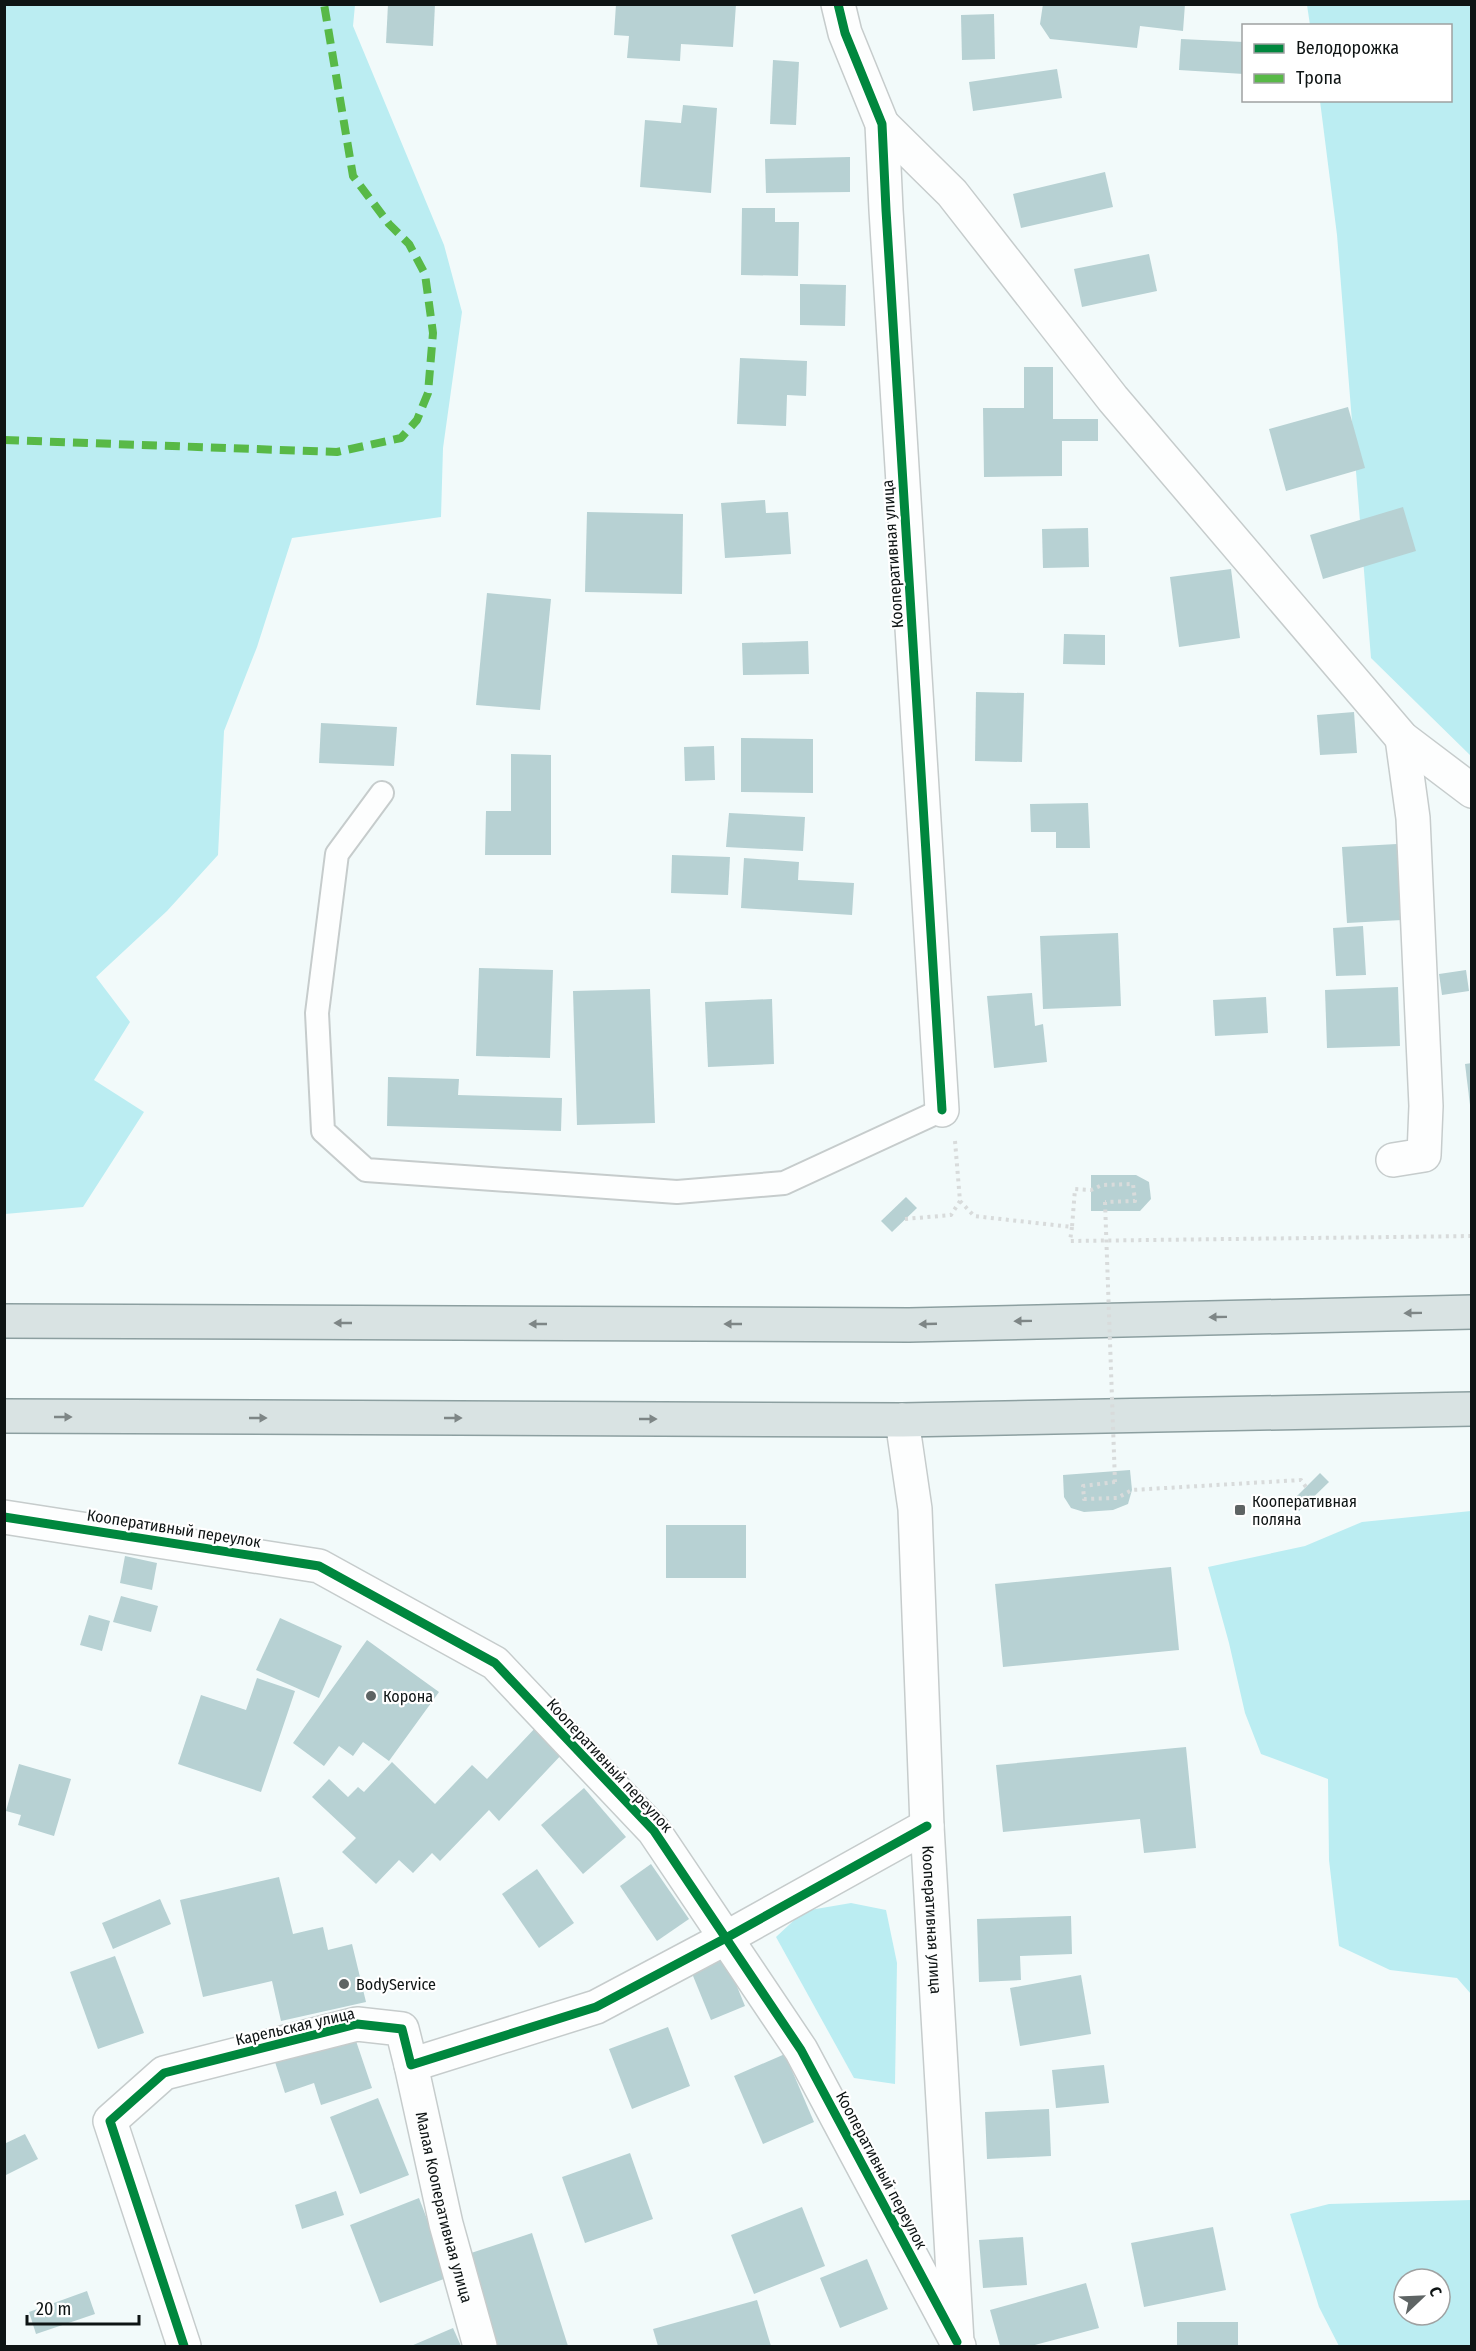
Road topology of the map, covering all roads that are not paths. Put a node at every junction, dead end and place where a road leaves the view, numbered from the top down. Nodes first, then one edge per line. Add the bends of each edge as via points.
1 (838, 4) edge
2 (882, 123) junction
3 (1402, 738) junction
4 (1472, 791) edge
5 (382, 793) dead end
6 (942, 1110) joint
7 (1393, 1160) dead end
8 (1472, 1312) edge
9 (4, 1321) edge
10 (1472, 1409) edge
11 (4, 1416) edge
12 (902, 1420) junction
13 (4, 1517) edge
14 (927, 1826) junction
15 (726, 1938) junction
16 (411, 2065) junction
17 (958, 2344) edge
18 (184, 2346) edge
19 (480, 2346) edge

1 - 2 street, Кооперативная улица via 845,33
2 - 3 street via 952,193 1113,399
2 - 6 street, Кооперативная улица
3 - 4 street
3 - 7 street via 1413,818 1426,1107 1424,1155
5 - 6 lane via 338,854 317,1013 323,1131 366,1170 677,1192 784,1183
8 -> 9 main road via 909,1325
10 - 12 main road
11 -> 12 main road
12 - 14 street, Кооперативная улица via 915,1509
13 - 15 street, Кооперативный переулок via 319,1566 495,1663 654,1831
14 - 15 street
14 - 17 street, Кооперативная улица
15 - 16 street via 585,2012
15 - 17 street, Кооперативный переулок via 801,2050
16 - 18 street, Карельская улица via 402,2029 357,2024 164,2073 110,2121
16 - 19 street, Малая Кооперативная улица via 446,2224

